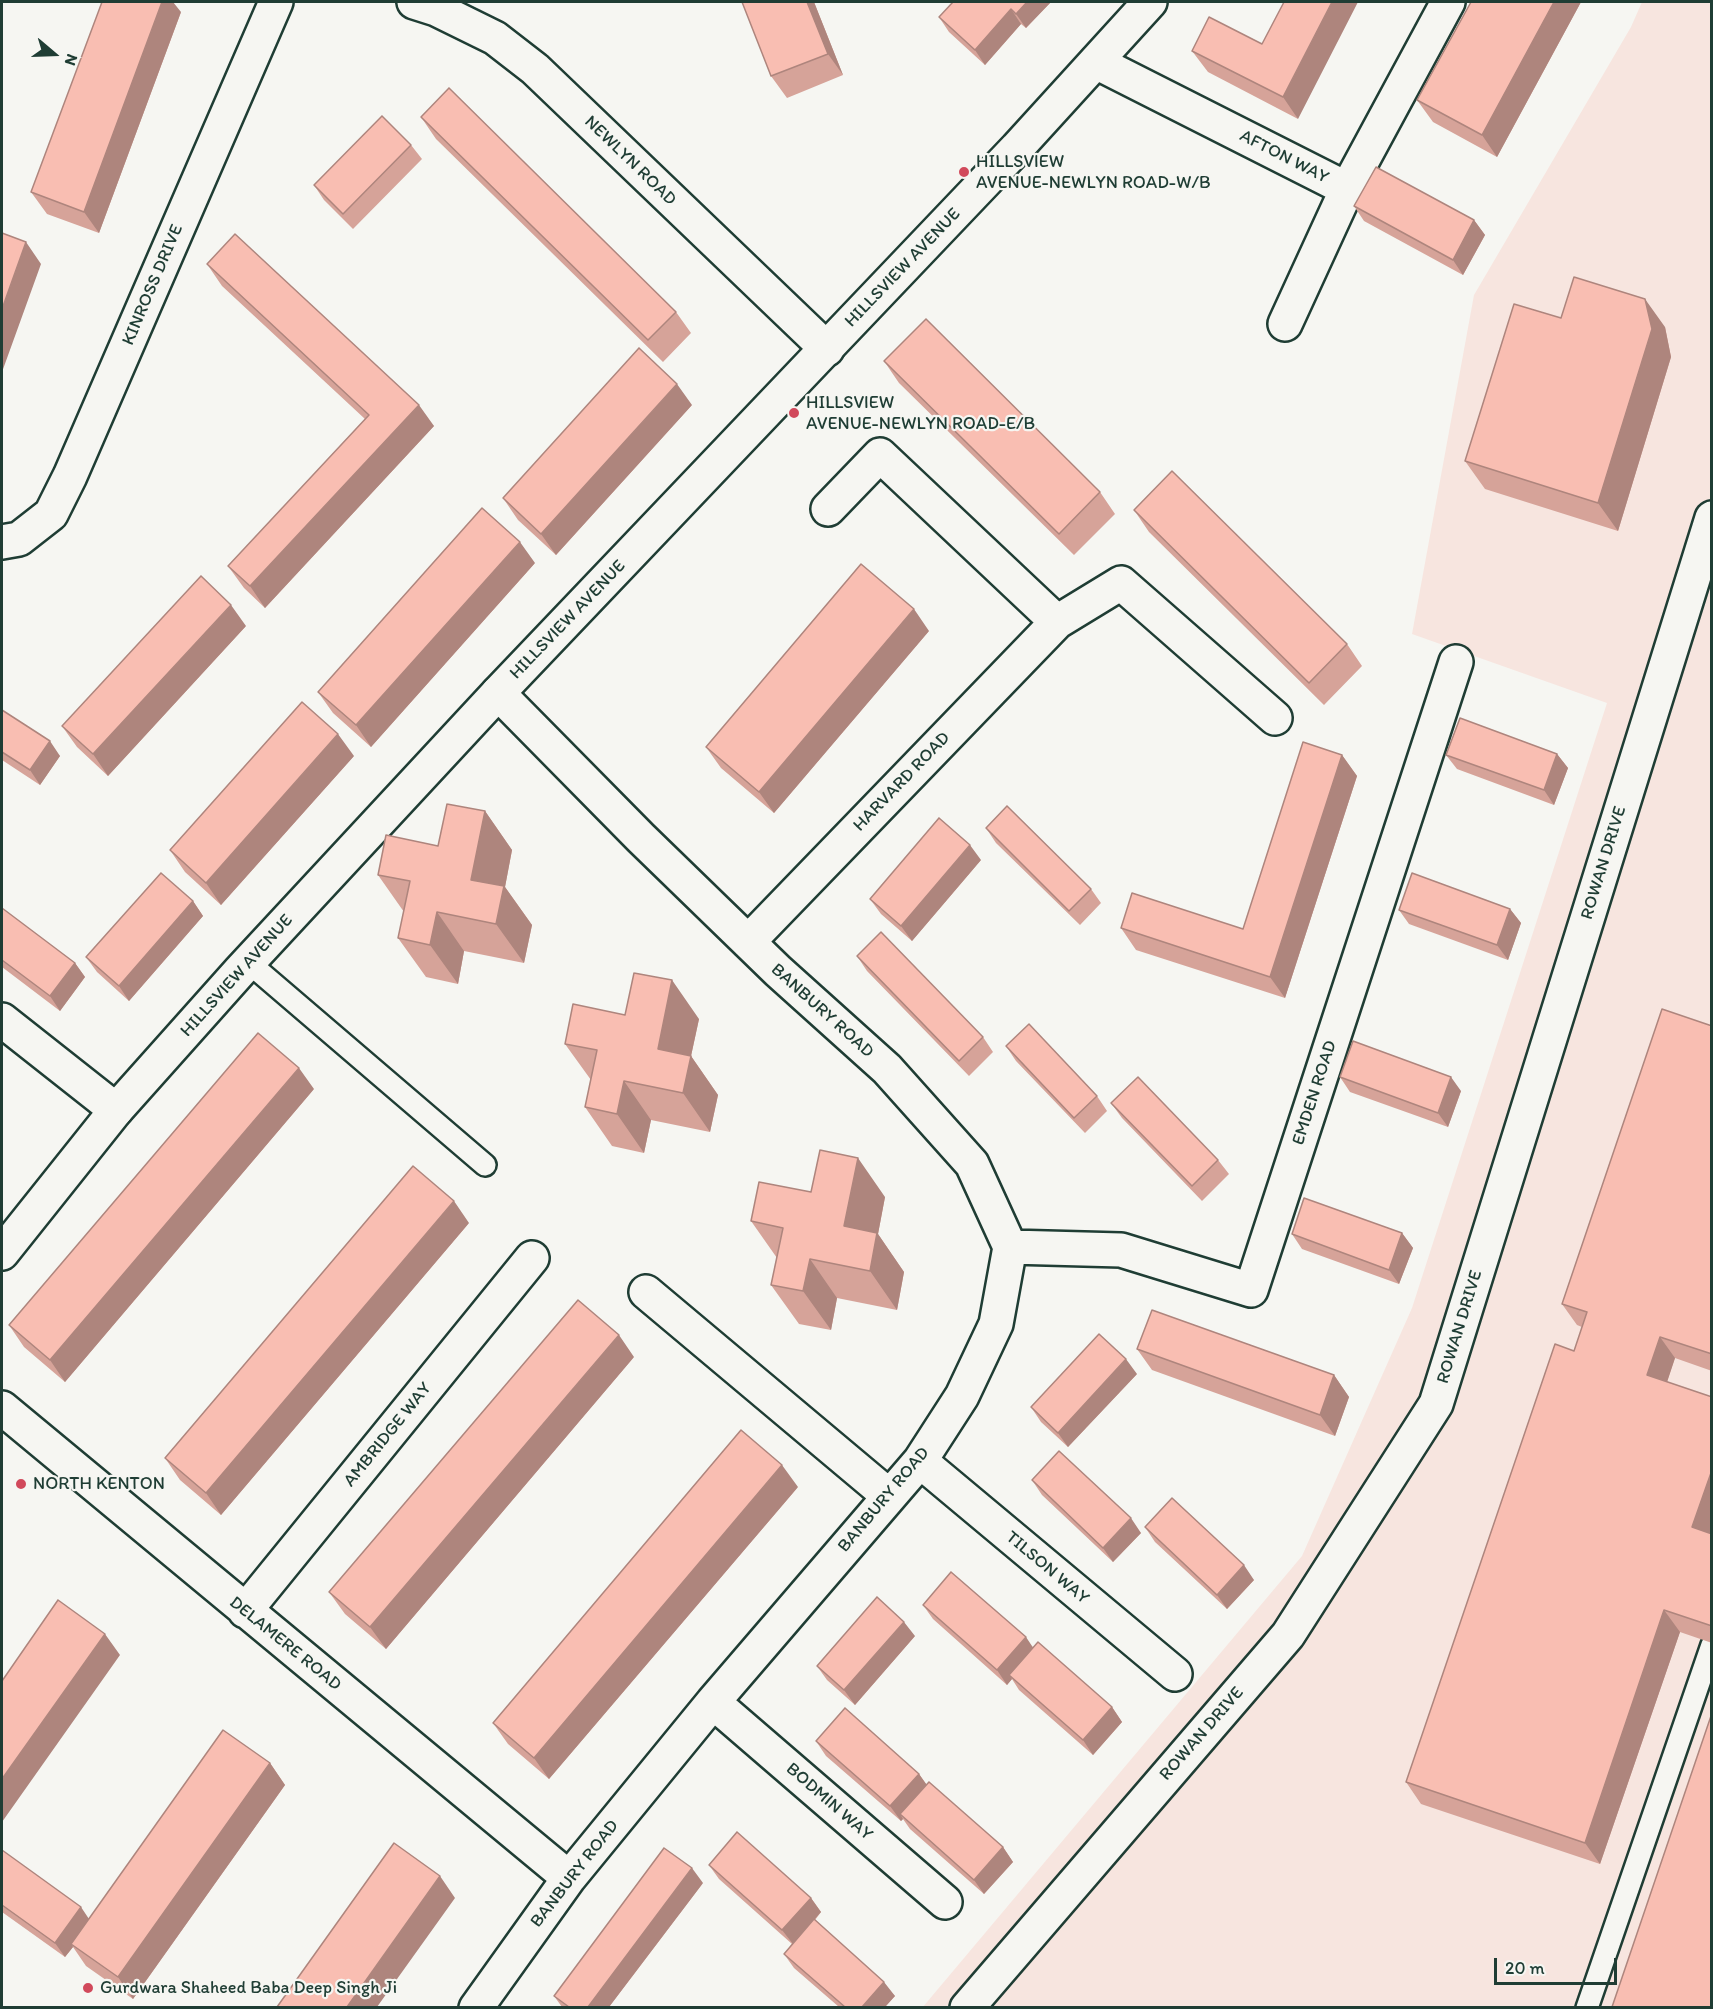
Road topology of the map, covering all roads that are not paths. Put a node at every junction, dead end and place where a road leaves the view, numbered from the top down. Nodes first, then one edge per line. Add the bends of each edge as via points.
1 (276, 2) edge
2 (414, 2) edge
3 (1150, 2) edge
4 (1448, 2) edge
5 (1096, 62) junction
6 (1347, 189) junction
7 (1285, 324) dead end
8 (827, 349) junction
9 (828, 509) dead end
10 (1712, 518) edge
11 (2, 542) edge
12 (1057, 622) junction
13 (1456, 662) dead end
14 (498, 693) junction
15 (1275, 718) dead end
16 (748, 942) junction
17 (248, 962) junction
18 (2, 1020) edge
19 (116, 1110) junction
20 (484, 1165) dead end
21 (1010, 1246) junction
22 (2, 1253) edge
23 (532, 1258) dead end
24 (646, 1292) dead end
25 (2, 1408) edge
26 (920, 1461) junction
27 (889, 1496) junction
28 (244, 1611) junction
29 (1712, 1645) edge
30 (1175, 1674) dead end
31 (713, 1702) junction
32 (569, 1878) junction
33 (945, 1902) dead end
34 (476, 2007) edge
35 (967, 2007) edge
36 (1587, 2007) edge

1 - 11 street, KINROSS DRIVE via 70,476 51,513 19,539
2 - 8 street, NEWLYN ROAD via 495,38 535,69
3 - 5 street, HILLSVIEW AVENUE
4 - 6 street, AFTON WAY
5 - 6 street, AFTON WAY
5 - 8 street, HILLSVIEW AVENUE
6 - 7 street
8 - 14 street, HILLSVIEW AVENUE
9 - 12 street via 880,455
10 - 35 street, ROWAN DRIVE via 1436,1404 1288,1635
12 - 15 street, HARVARD ROAD via 1120,583
12 - 16 street, HARVARD ROAD
13 - 21 street, EMDEN ROAD via 1251,1290 1121,1250
14 - 16 street, BANBURY ROAD
14 - 17 street, HILLSVIEW AVENUE
16 - 21 street, BANBURY ROAD via 887,1070 972,1164
17 - 19 street, HILLSVIEW AVENUE
17 - 20 lane
18 - 19 street
19 - 22 street, HILLSVIEW AVENUE
21 - 26 street, BANBURY ROAD via 996,1324 962,1396
23 - 28 street, AMBRIDGE WAY
24 - 27 street
25 - 28 street, DELAMERE ROAD
26 - 27 street, BANBURY ROAD
26 - 30 street, TILSON WAY
27 - 31 street, BANBURY ROAD
28 - 32 street, DELAMERE ROAD
29 - 36 lane
31 - 32 street, BANBURY ROAD
31 - 33 street, BODMIN WAY
32 - 34 street, BANBURY ROAD

